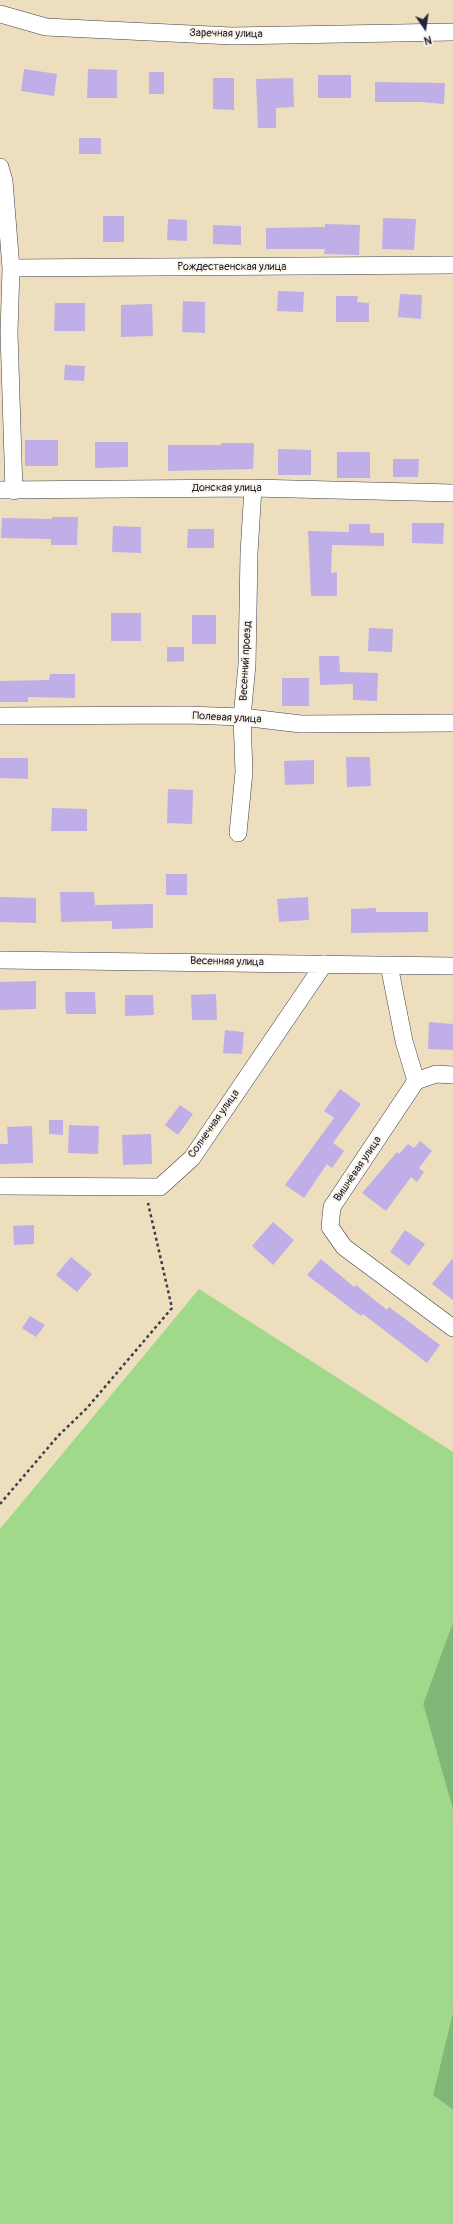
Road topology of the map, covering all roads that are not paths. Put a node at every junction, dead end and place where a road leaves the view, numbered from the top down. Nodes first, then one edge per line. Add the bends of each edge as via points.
1 (0, 14) edge
2 (453, 32) edge
3 (0, 167) edge
4 (453, 265) edge
5 (11, 268) junction
6 (5, 333) edge
7 (253, 488) junction
8 (7, 491) edge
9 (453, 493) edge
10 (0, 716) edge
11 (242, 717) junction
12 (453, 723) edge
13 (238, 833) dead end
14 (0, 960) edge
15 (324, 964) junction
16 (389, 965) junction
17 (453, 966) edge
18 (453, 1075) edge
19 (416, 1081) junction
20 (0, 1186) edge
21 (453, 1328) edge

1 - 2 street, Заречная улица via 46,27 232,36
3 - 5 street via 4,181
4 - 5 street, Рождественская улица
5 - 6 street
6 - 8 street
7 - 8 street, Донская улица
7 - 9 street, Донская улица
7 - 11 street, Весенний проезд via 247,665
10 - 11 street, Полевая улица
11 - 12 street, Полевая улица via 301,724
11 - 13 street, Весенний проезд via 244,772
14 - 15 street, Весенняя улица
15 - 16 street, Весенняя улица
15 - 20 street, Солнечная улица via 192,1158 160,1187
16 - 17 street, Весенняя улица
16 - 19 street via 404,1041
18 - 19 street via 436,1074
19 - 21 street, Вишнёвая улица via 332,1207 330,1227 344,1247

